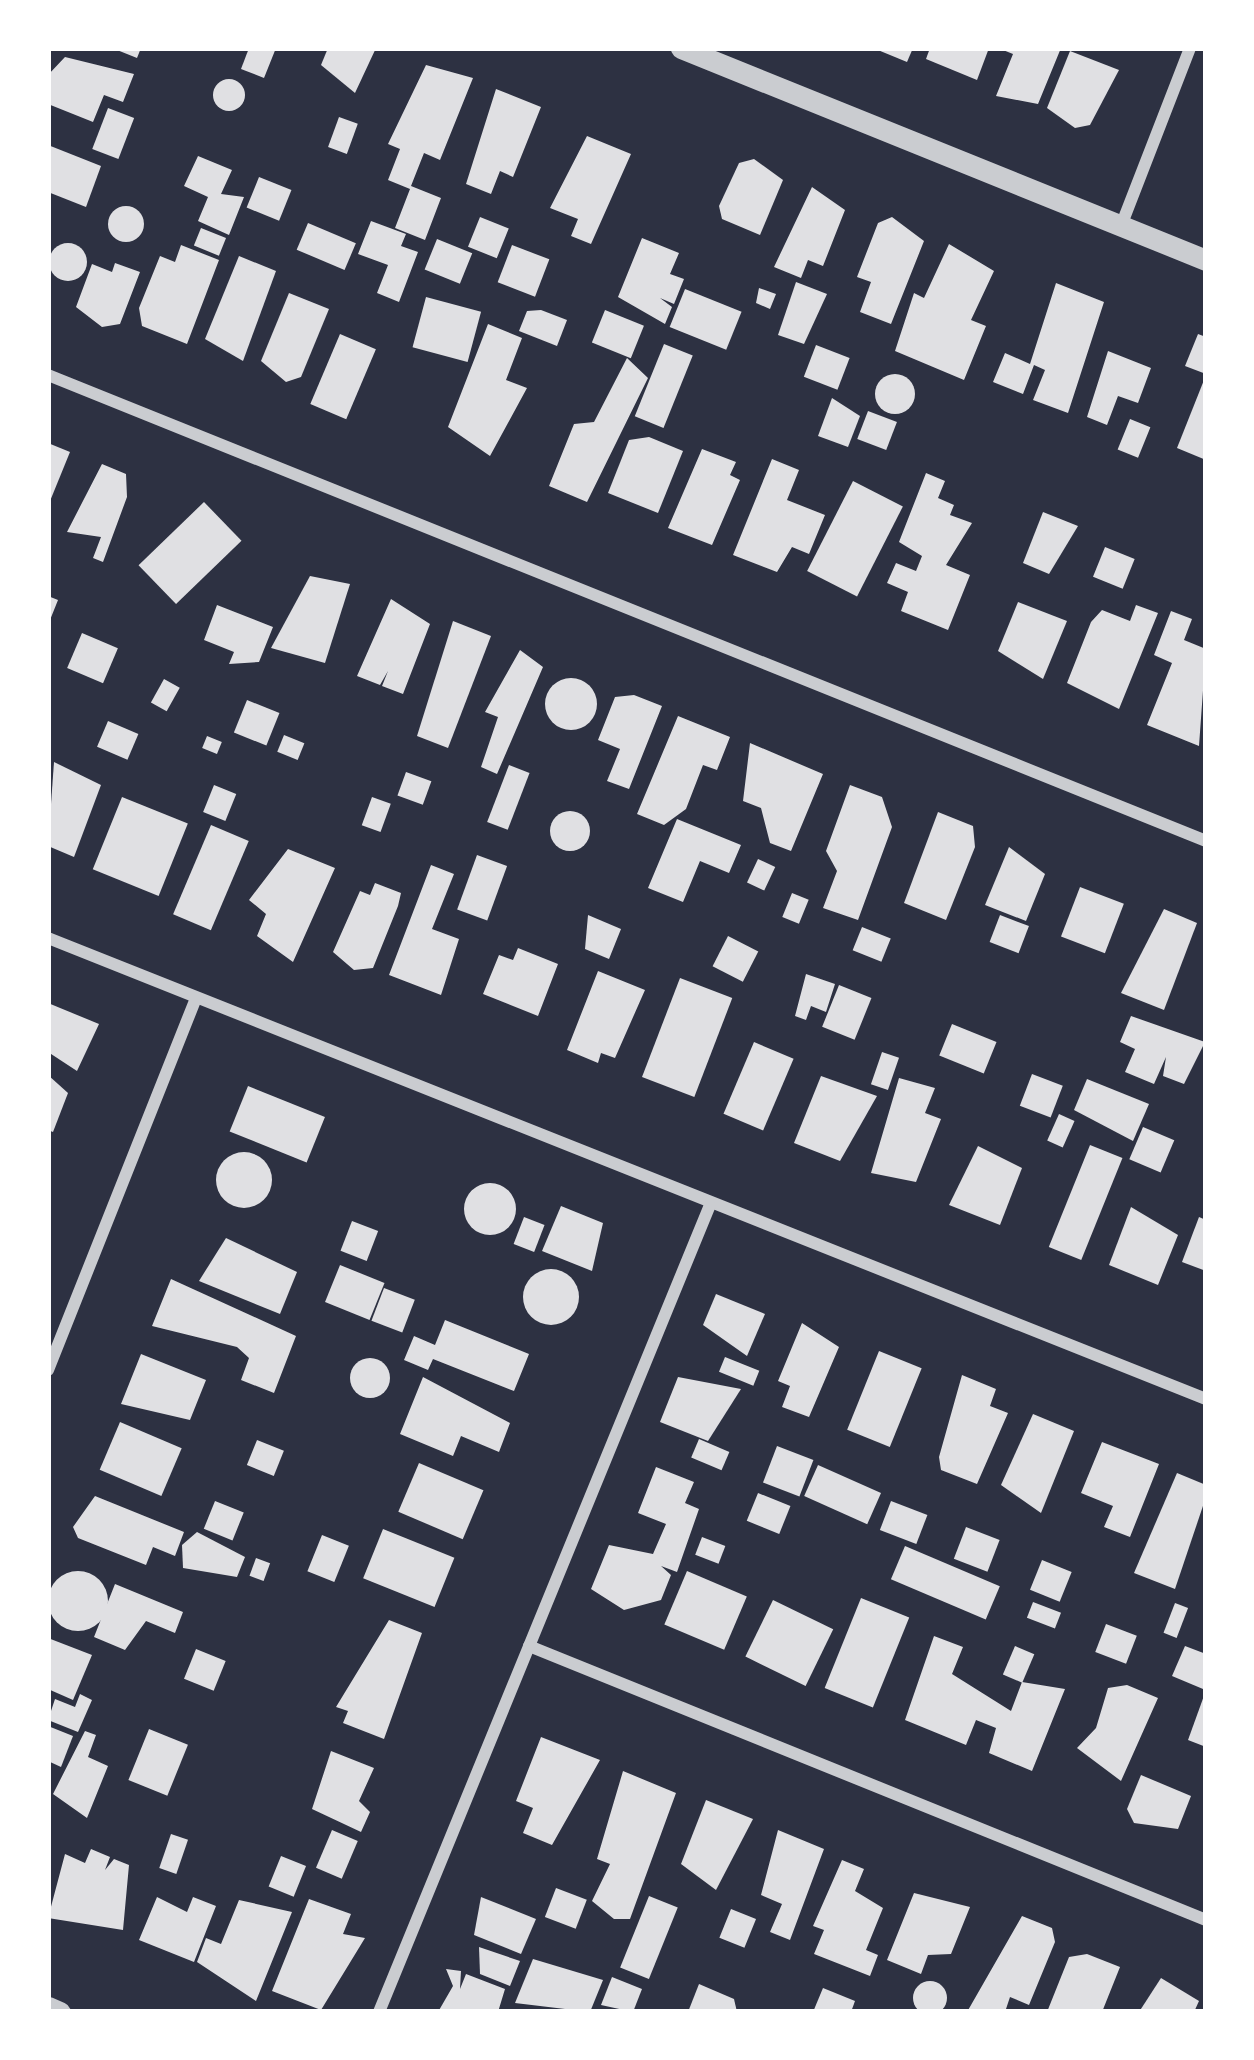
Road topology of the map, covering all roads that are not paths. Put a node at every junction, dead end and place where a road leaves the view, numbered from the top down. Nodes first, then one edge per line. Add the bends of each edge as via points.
1 (681, 48) edge
2 (1190, 48) edge
3 (1121, 226) junction
4 (1206, 260) edge
5 (48, 375) edge
6 (1206, 841) edge
7 (48, 938) edge
8 (196, 998) junction
9 (710, 1205) junction
10 (48, 1370) edge
11 (1206, 1400) edge
12 (529, 1646) junction
13 (1206, 1920) edge
14 (48, 2007) edge
15 (60, 2012) edge
16 (380, 2012) edge

1 - 3 street
2 - 3 street
3 - 4 street
5 - 6 street
7 - 8 street
8 - 9 street
8 - 10 street
9 - 11 street
9 - 12 street
12 - 13 street
12 - 16 street
14 - 15 street

